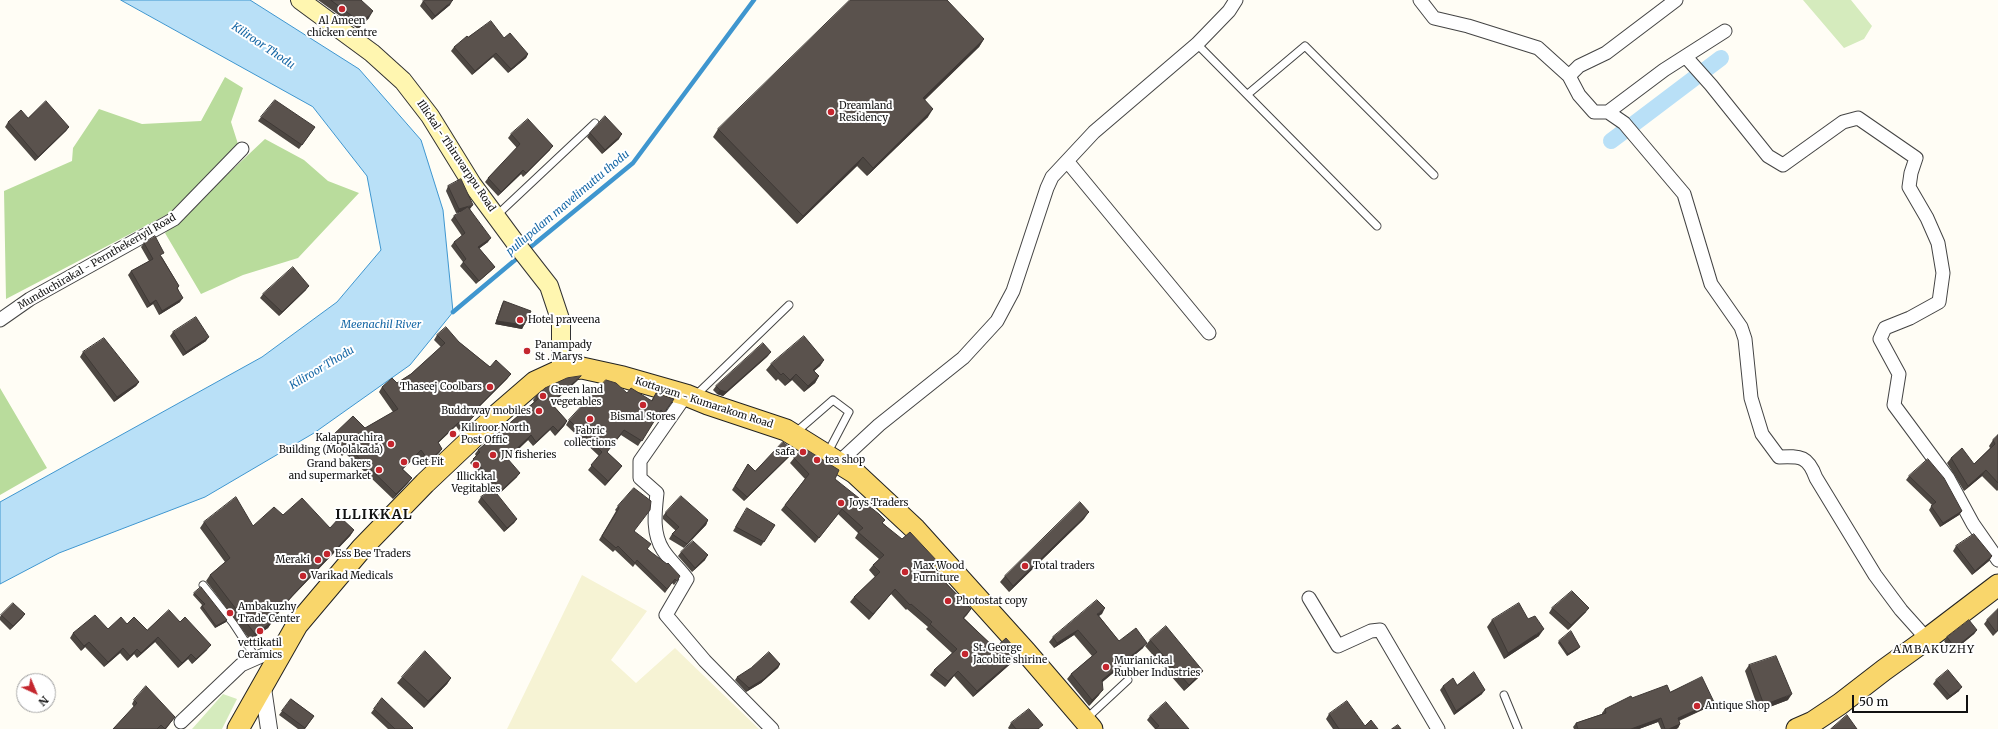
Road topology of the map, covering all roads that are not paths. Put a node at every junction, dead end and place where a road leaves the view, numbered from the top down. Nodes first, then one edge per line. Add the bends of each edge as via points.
1 (300, 0) edge
2 (1236, 0) edge
3 (1420, 0) edge
4 (1676, 0) edge
5 (1725, 31) dead end
6 (1197, 44) junction
7 (1686, 56) junction
8 (1569, 76) junction
9 (1248, 94) junction
10 (1608, 112) junction
11 (595, 123) dead end
12 (242, 149) dead end
13 (1067, 162) junction
14 (1434, 175) dead end
15 (496, 216) junction
16 (1378, 226) dead end
17 (789, 305) dead end
18 (0, 320) edge
19 (1209, 333) dead end
20 (561, 370) junction
21 (689, 397) junction
22 (794, 435) junction
23 (832, 459) junction
24 (1998, 560) edge
25 (202, 585) dead end
26 (1998, 585) edge
27 (1309, 598) dead end
28 (1928, 640) junction
29 (284, 646) junction
30 (256, 658) junction
31 (1128, 680) dead end
32 (262, 688) junction
33 (1504, 695) dead end
34 (181, 722) dead end
35 (1088, 725) edge
36 (238, 729) edge
37 (269, 729) edge
38 (772, 729) edge
39 (1438, 729) edge
40 (1518, 729) edge
41 (1797, 729) edge

1 - 15 main road, Illickal - Thiruvarppu Road via 372,53 403,80
2 - 6 street via 1229,12
3 - 8 street via 1434,18 1538,48
4 - 8 street via 1606,53 1579,66
5 - 7 street
6 - 9 lane
6 - 13 street via 1094,132
7 - 10 street
7 - 24 street via 1768,156 1783,164 1843,122 1858,118 1916,158 1909,187 1938,243 1943,273 1939,302 1885,328 1880,338 1899,374 1894,405 1948,478 1972,524
8 - 10 street via 1579,95 1594,112
9 - 14 lane via 1305,46
9 - 16 lane
10 - 28 street via 1628,127 1684,194 1711,284 1741,327 1745,339 1751,398 1762,434 1779,457 1798,456 1811,464 1816,478 1875,575
11 - 15 lane
12 - 18 street, Munduchirakal - Pernthekeriyil Road via 174,220 30,299
13 - 19 street
13 - 23 street via 1046,188 1013,291 997,321 962,358
15 - 20 main road, Illickal - Thiruvarppu Road via 549,286 562,322
17 - 21 lane
20 - 21 main road, Kottayam - Kumarakom Road via 582,368 623,377
20 - 29 main road, Kottayam - Kumarakom Road via 530,386 425,483 330,584 296,625
21 - 22 main road, Kottayam - Kumarakom Road
21 - 38 street via 640,461 640,478 657,493 655,531 663,550 687,579 666,615 705,661
22 - 23 main road, Kottayam - Kumarakom Road
22 - 23 lane via 833,400 849,412
23 - 35 main road, Kottayam - Kumarakom Road via 855,473 915,529
25 - 30 lane via 233,623
26 - 28 main road
27 - 39 street via 1338,646 1371,631 1380,630
28 - 41 main road via 1840,704
29 - 30 street
29 - 32 main road, Kottayam - Kumarakom Road
30 - 34 street via 240,664
31 - 35 lane
32 - 36 main road, Kottayam - Kumarakom Road
32 - 37 street
33 - 40 lane

